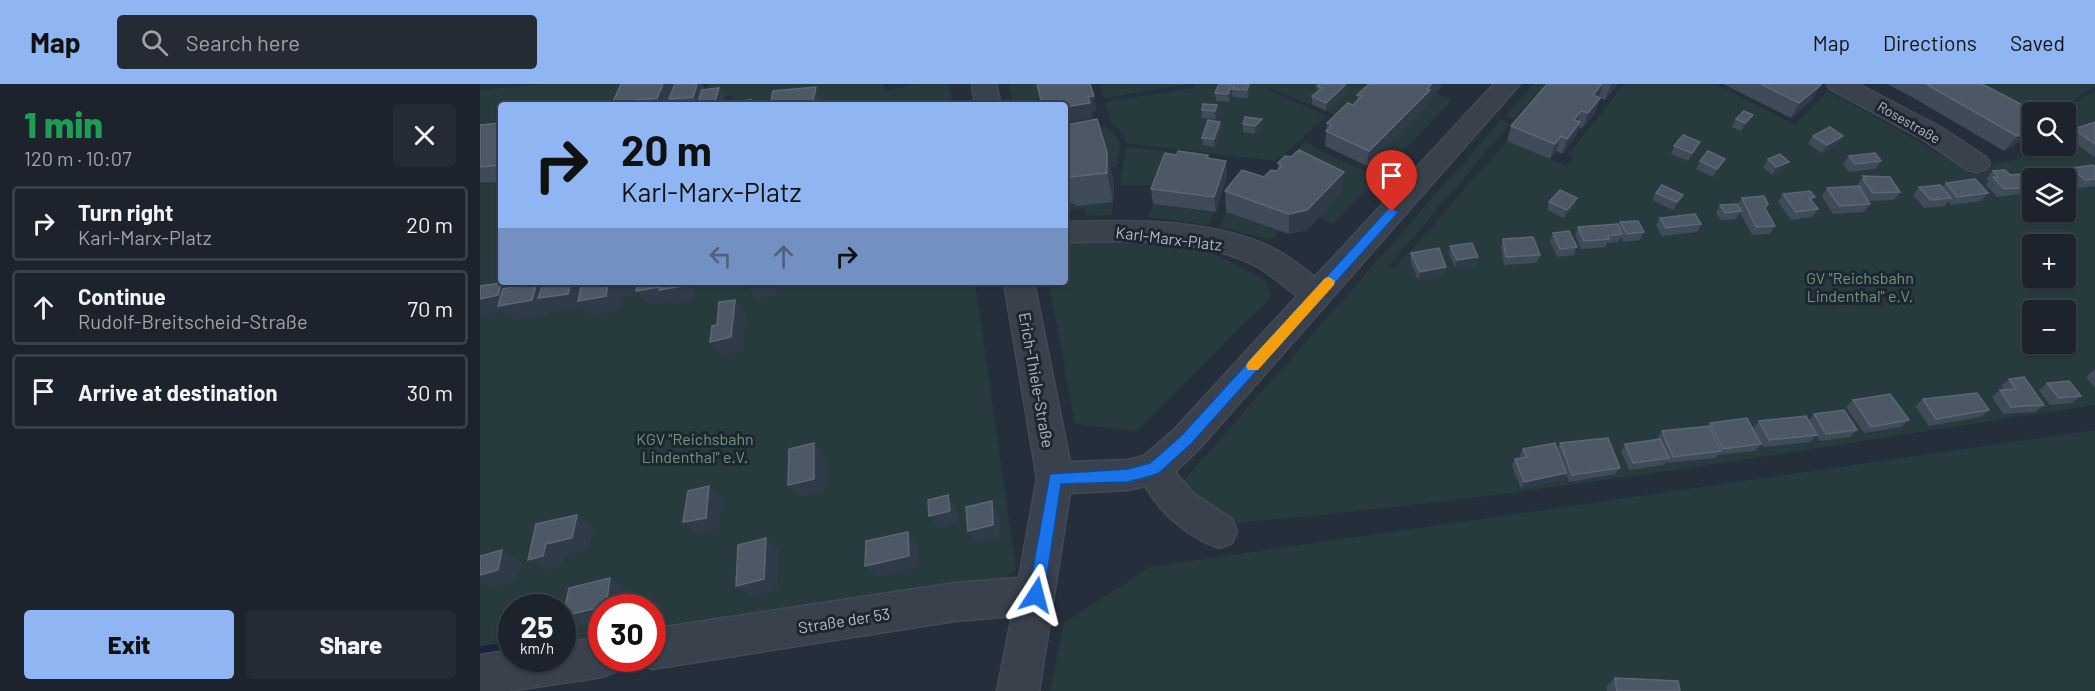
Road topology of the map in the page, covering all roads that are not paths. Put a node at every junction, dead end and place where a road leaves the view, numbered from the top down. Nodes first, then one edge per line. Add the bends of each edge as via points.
1 (984, 84) edge
2 (1508, 84) edge
3 (1839, 84) edge
4 (987, 102) edge
5 (1976, 163) dead end
6 (1068, 232) edge
7 (1020, 285) edge
8 (1317, 295) junction
9 (1154, 469) junction
10 (1055, 478) junction
11 (1219, 531) dead end
12 (1036, 595) junction
13 (666, 647) edge
14 (588, 659) edge
15 (480, 675) edge
16 (1018, 691) edge

1 - 4 street
2 - 8 street
3 - 5 street, Rosestraße
6 - 8 street, Karl-Marx-Platz via 1152,233 1237,246 1265,257
7 - 10 street, Erich-Thiele-Straße
8 - 9 street via 1186,440
9 - 10 street via 1128,475
9 - 11 street via 1185,510
10 - 12 street, Erich-Thiele-Straße
12 - 13 street, Straße der 53 via 956,602
12 - 16 street, Erich-Thiele-Straße
14 - 15 street

